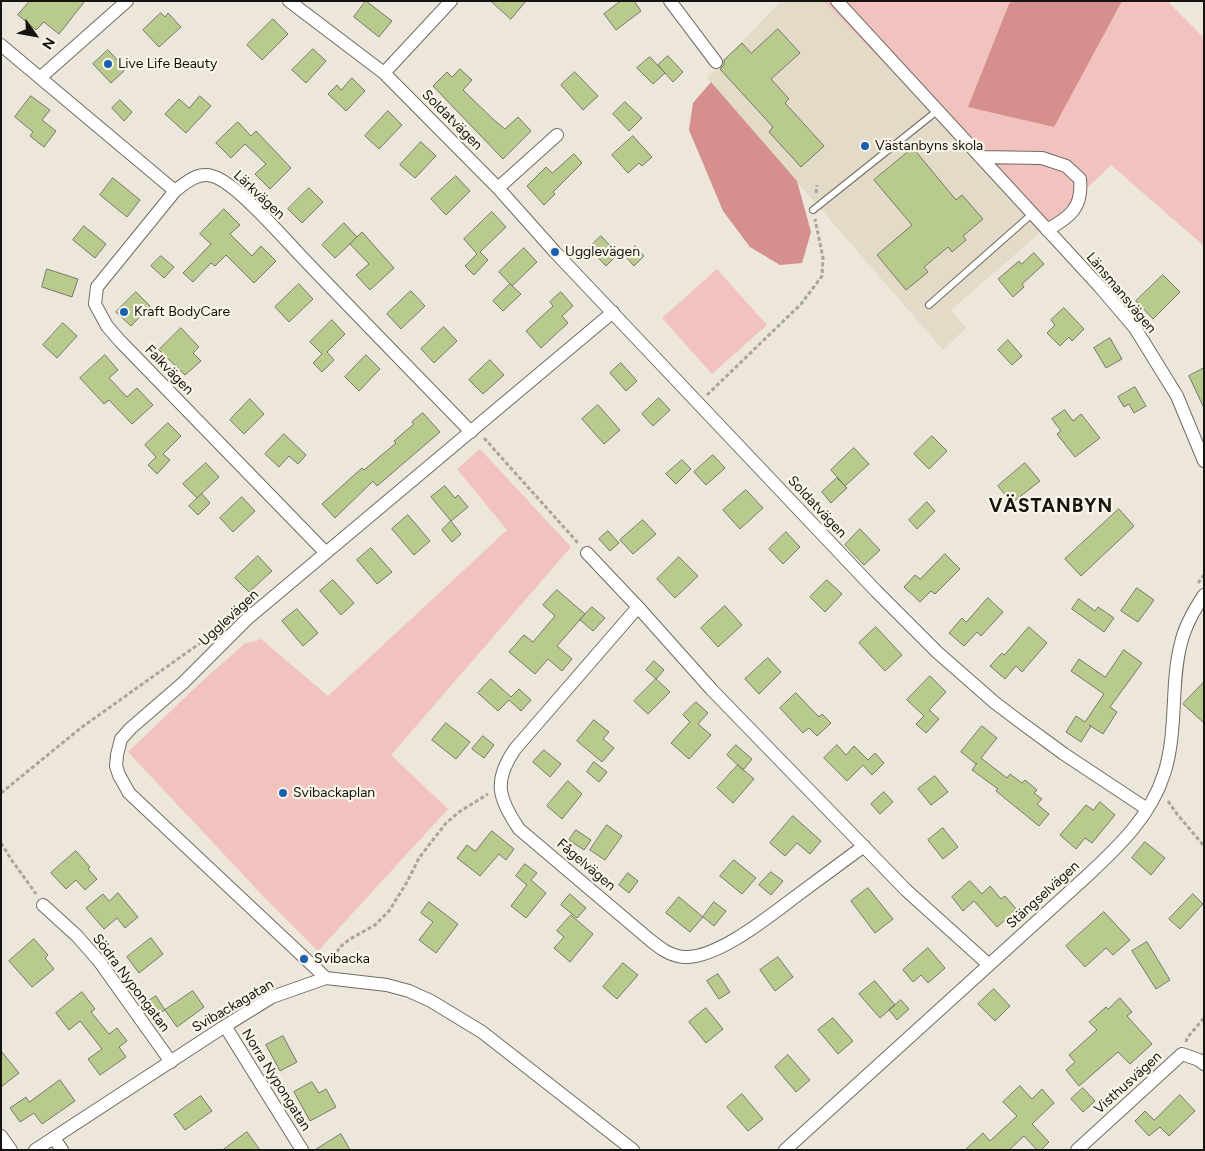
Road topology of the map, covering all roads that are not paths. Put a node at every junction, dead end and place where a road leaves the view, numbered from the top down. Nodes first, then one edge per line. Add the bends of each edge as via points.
1 (127, 1) edge
2 (289, 1) edge
3 (451, 1) edge
4 (670, 1) edge
5 (837, 1) edge
6 (1, 45) edge
7 (716, 62) dead end
8 (384, 73) junction
9 (41, 77) junction
10 (937, 111) junction
11 (557, 135) dead end
12 (980, 158) junction
13 (498, 188) junction
14 (175, 191) junction
15 (813, 210) road end
16 (1032, 214) junction
17 (1047, 230) junction
18 (929, 305) dead end
19 (613, 312) junction
20 (473, 430) junction
21 (1204, 461) edge
22 (326, 553) junction
23 (586, 553) road end
24 (1204, 595) edge
25 (638, 607) junction
26 (1147, 809) junction
27 (864, 846) junction
28 (43, 905) road end
29 (988, 964) junction
30 (326, 978) junction
31 (225, 1026) junction
32 (171, 1062) junction
33 (1204, 1064) edge
34 (1, 1136) edge
35 (54, 1138) junction
36 (11, 1150) edge
37 (35, 1150) edge
38 (62, 1150) edge
39 (302, 1150) edge
40 (633, 1150) edge
41 (785, 1150) edge
42 (1077, 1150) edge

1 - 9 street
2 - 8 street, Soldatvägen
3 - 8 street
4 - 7 street
5 - 10 street, Länsmansvägen
6 - 9 street
8 - 13 street, Soldatvägen
9 - 14 street
10 - 12 street, Länsmansvägen
10 - 15 lane
11 - 13 street
12 - 16 street, Länsmansvägen
12 - 17 street via 1042,158 1066,166 1080,179 1082,191 1078,206 1065,220
13 - 19 street, Soldatvägen
14 - 20 street, Lärkvägen via 202,175 224,181
14 - 22 street, Falkvägen via 97,287 95,304 120,341
16 - 17 street, Länsmansvägen
16 - 18 lane
17 - 21 street, Länsmansvägen via 1135,328 1177,396
19 - 20 street, Ugglevägen
19 - 26 street, Soldatvägen via 937,652 1019,721
20 - 22 street, Ugglevägen
22 - 30 street, Ugglevägen via 246,619 183,683 131,728 121,740 116,766 129,793
23 - 25 street
24 - 26 street, Stängselvägen via 1187,623 1181,643 1168,760 1162,782
25 - 27 street via 712,690
25 - 27 street, Fågelvägen via 506,763 500,790 520,829 650,940 667,952 684,957 713,951 730,942
26 - 29 street, Stängselvägen via 1119,847
27 - 29 street via 906,890
28 - 32 street, Södra Nypongatan via 99,961
29 - 41 street, Stängselvägen
30 - 31 street, Svibackagatan via 272,997
30 - 40 street, Svibackagatan via 386,985 431,1001 482,1032
31 - 32 street, Svibackagatan
31 - 39 street, Norra Nypongatan
32 - 35 street, Svibackagatan
33 - 42 street, Visthusvägen via 1182,1054
34 - 36 street
35 - 37 street, Svibackagatan
35 - 38 street

